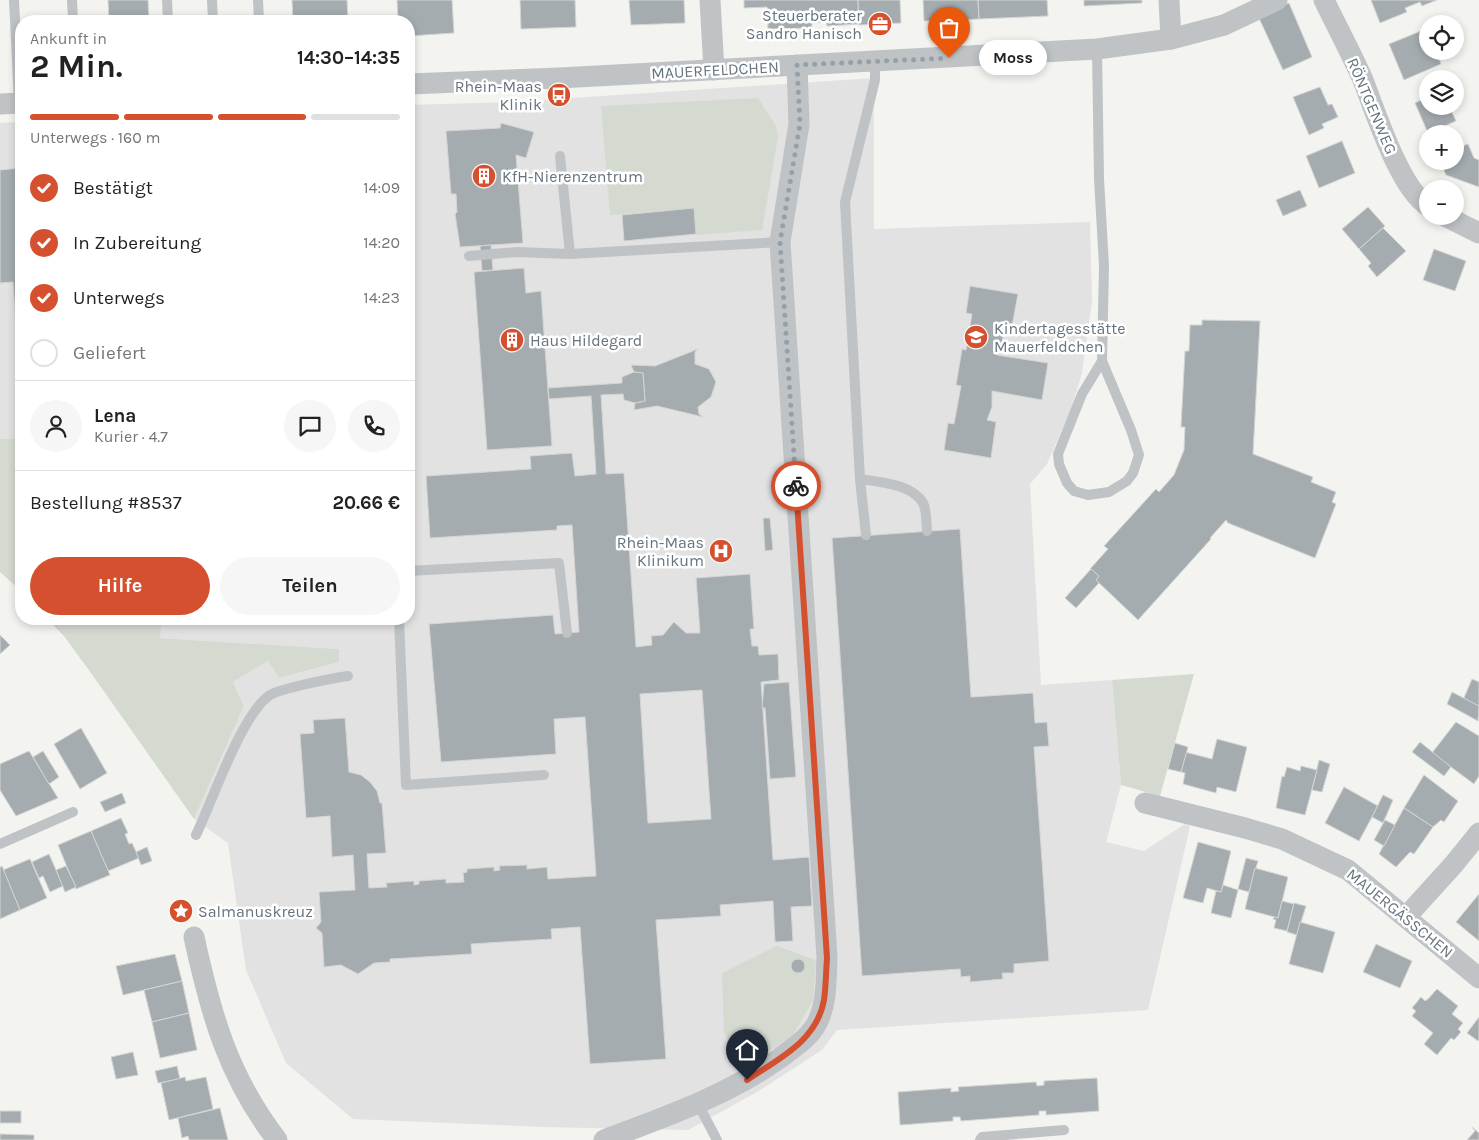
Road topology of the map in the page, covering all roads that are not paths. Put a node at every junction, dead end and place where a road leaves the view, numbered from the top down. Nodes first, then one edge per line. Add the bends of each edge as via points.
1 (14, 0) edge
2 (72, 0) edge
3 (167, 0) edge
4 (212, 0) edge
5 (258, 0) edge
6 (710, 0) edge
7 (1169, 0) edge
8 (1276, 0) edge
9 (1324, 0) edge
10 (73, 15) edge
11 (168, 15) edge
12 (213, 15) edge
13 (259, 15) edge
14 (1171, 39) junction
15 (1097, 49) junction
16 (876, 62) junction
17 (797, 65) junction
18 (714, 70) junction
19 (415, 84) edge
20 (13, 103) edge
21 (560, 156) dead end
22 (1419, 199) edge
23 (1463, 225) edge
24 (1479, 233) edge
25 (780, 242) junction
26 (570, 254) junction
27 (469, 256) dead end
28 (1102, 361) junction
29 (860, 479) junction
30 (927, 531) dead end
31 (866, 535) dead end
32 (415, 571) edge
33 (398, 625) edge
34 (567, 633) dead end
35 (348, 676) dead end
36 (544, 775) dead end
37 (1145, 802) dead end
38 (73, 812) dead end
39 (1479, 833) edge
40 (196, 835) dead end
41 (0, 844) edge
42 (1406, 917) junction
43 (194, 938) dead end
44 (1479, 978) edge
45 (698, 1104) junction
46 (1064, 1130) dead end
47 (277, 1140) edge
48 (604, 1140) edge
49 (717, 1140) edge
50 (980, 1140) edge

1 - 20 lane
2 - 10 lane
3 - 11 lane
4 - 12 lane
5 - 13 lane
6 - 18 street
7 - 14 street
8 - 14 street, MAUERFELDCHEN via 1224,25
9 - 22 street, RÖNTGENWEG via 1362,78 1391,153
14 - 15 street, MAUERFELDCHEN
15 - 16 street, MAUERFELDCHEN
15 - 28 lane via 1099,189 1104,266
16 - 17 street, MAUERFELDCHEN
16 - 29 lane via 875,80 845,202
17 - 18 street, MAUERFELDCHEN
17 - 25 street via 800,124
18 - 19 street, MAUERFELDCHEN
21 - 26 lane
23 - 24 street
25 - 26 lane
25 - 45 street via 827,958 824,1000 817,1022 804,1040 747,1080
26 - 27 lane via 517,252
28 - 28 lane via 1082,394 1058,454 1062,476 1067,483 1074,491 1088,495 1109,492 1127,481 1139,455
29 - 30 lane via 899,487 917,496 924,504
29 - 31 lane
32 - 34 lane via 559,563
33 - 36 lane via 406,784
35 - 40 lane via 271,694 246,722
37 - 42 street, MAUERGÄSSCHEN via 1282,840 1348,870
38 - 41 lane
39 - 42 street
42 - 44 street, MAUERGÄSSCHEN
43 - 47 street via 207,997 226,1053 241,1088
45 - 48 street
45 - 49 lane
46 - 50 lane via 982,1137

